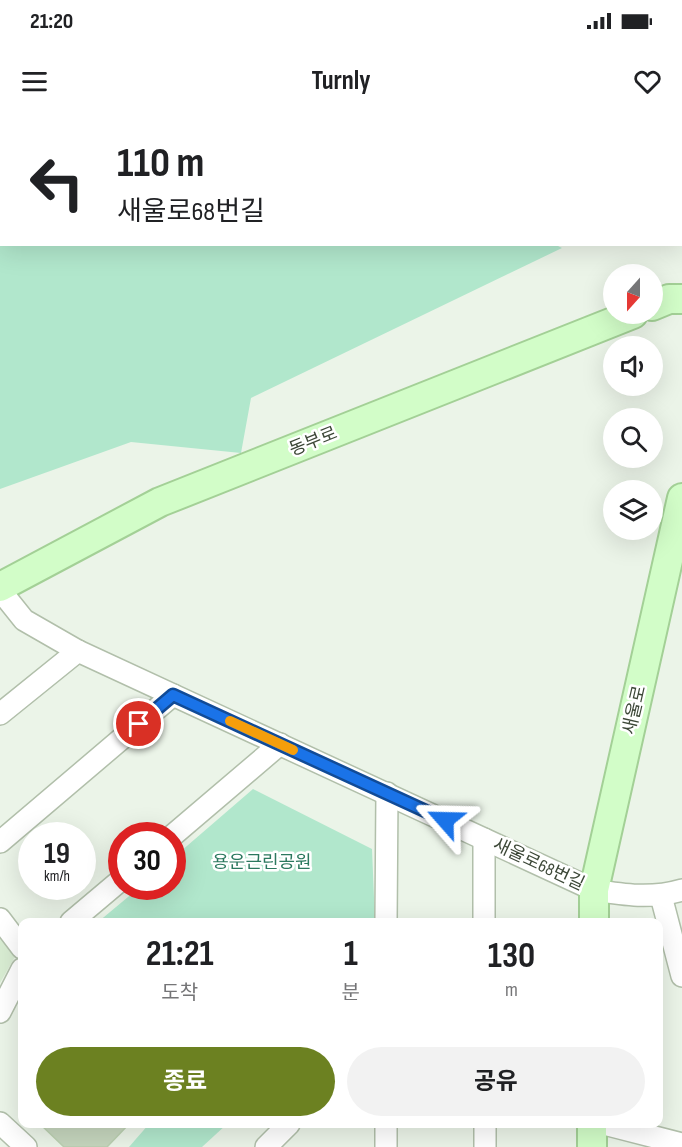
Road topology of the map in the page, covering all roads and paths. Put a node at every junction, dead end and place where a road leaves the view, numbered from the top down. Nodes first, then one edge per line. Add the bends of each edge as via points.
1 (682, 299) edge
2 (663, 301) edge
3 (608, 324) edge
4 (682, 498) edge
5 (0, 588) edge
6 (78, 651) junction
7 (173, 695) junction
8 (0, 714) edge
9 (280, 744) junction
10 (387, 793) junction
11 (186, 824) edge
12 (483, 839) junction
13 (0, 842) edge
14 (594, 890) junction
15 (682, 890) edge
16 (108, 891) edge
17 (661, 896) junction
18 (76, 918) edge
19 (386, 918) edge
20 (484, 918) edge
21 (594, 918) edge
22 (0, 919) edge
23 (18, 943) edge
24 (682, 976) edge
25 (18, 977) edge
26 (0, 1012) edge
27 (0, 1123) edge
28 (285, 1128) edge
29 (386, 1128) edge
30 (485, 1128) edge
31 (592, 1128) edge
32 (619, 1128) edge
33 (682, 1144) edge
34 (26, 1147) edge
35 (266, 1147) edge
36 (386, 1147) edge
37 (485, 1147) edge
38 (592, 1147) edge

1 - 2 main road
3 - 5 main road, 동부로 via 160,502
4 - 14 main road, 새울로
5 - 6 street, 새울로68번길 via 24,620
6 - 7 street, 새울로68번길
6 - 8 street
7 - 9 street, 새울로68번길
7 - 13 street
9 - 10 street, 새울로68번길
9 - 11 street
10 - 12 street, 새울로68번길
10 - 19 street
12 - 14 street, 새울로68번길
12 - 20 street, 새울로68번길
14 - 17 street, 새울로68번길 via 637,897
14 - 21 main road, 새울로
15 - 17 street, 새울로68번길
16 - 18 street
17 - 24 street
22 - 23 street
25 - 26 street
27 - 34 street
28 - 35 street
29 - 36 street
30 - 37 street
31 - 38 main road
32 - 33 street

